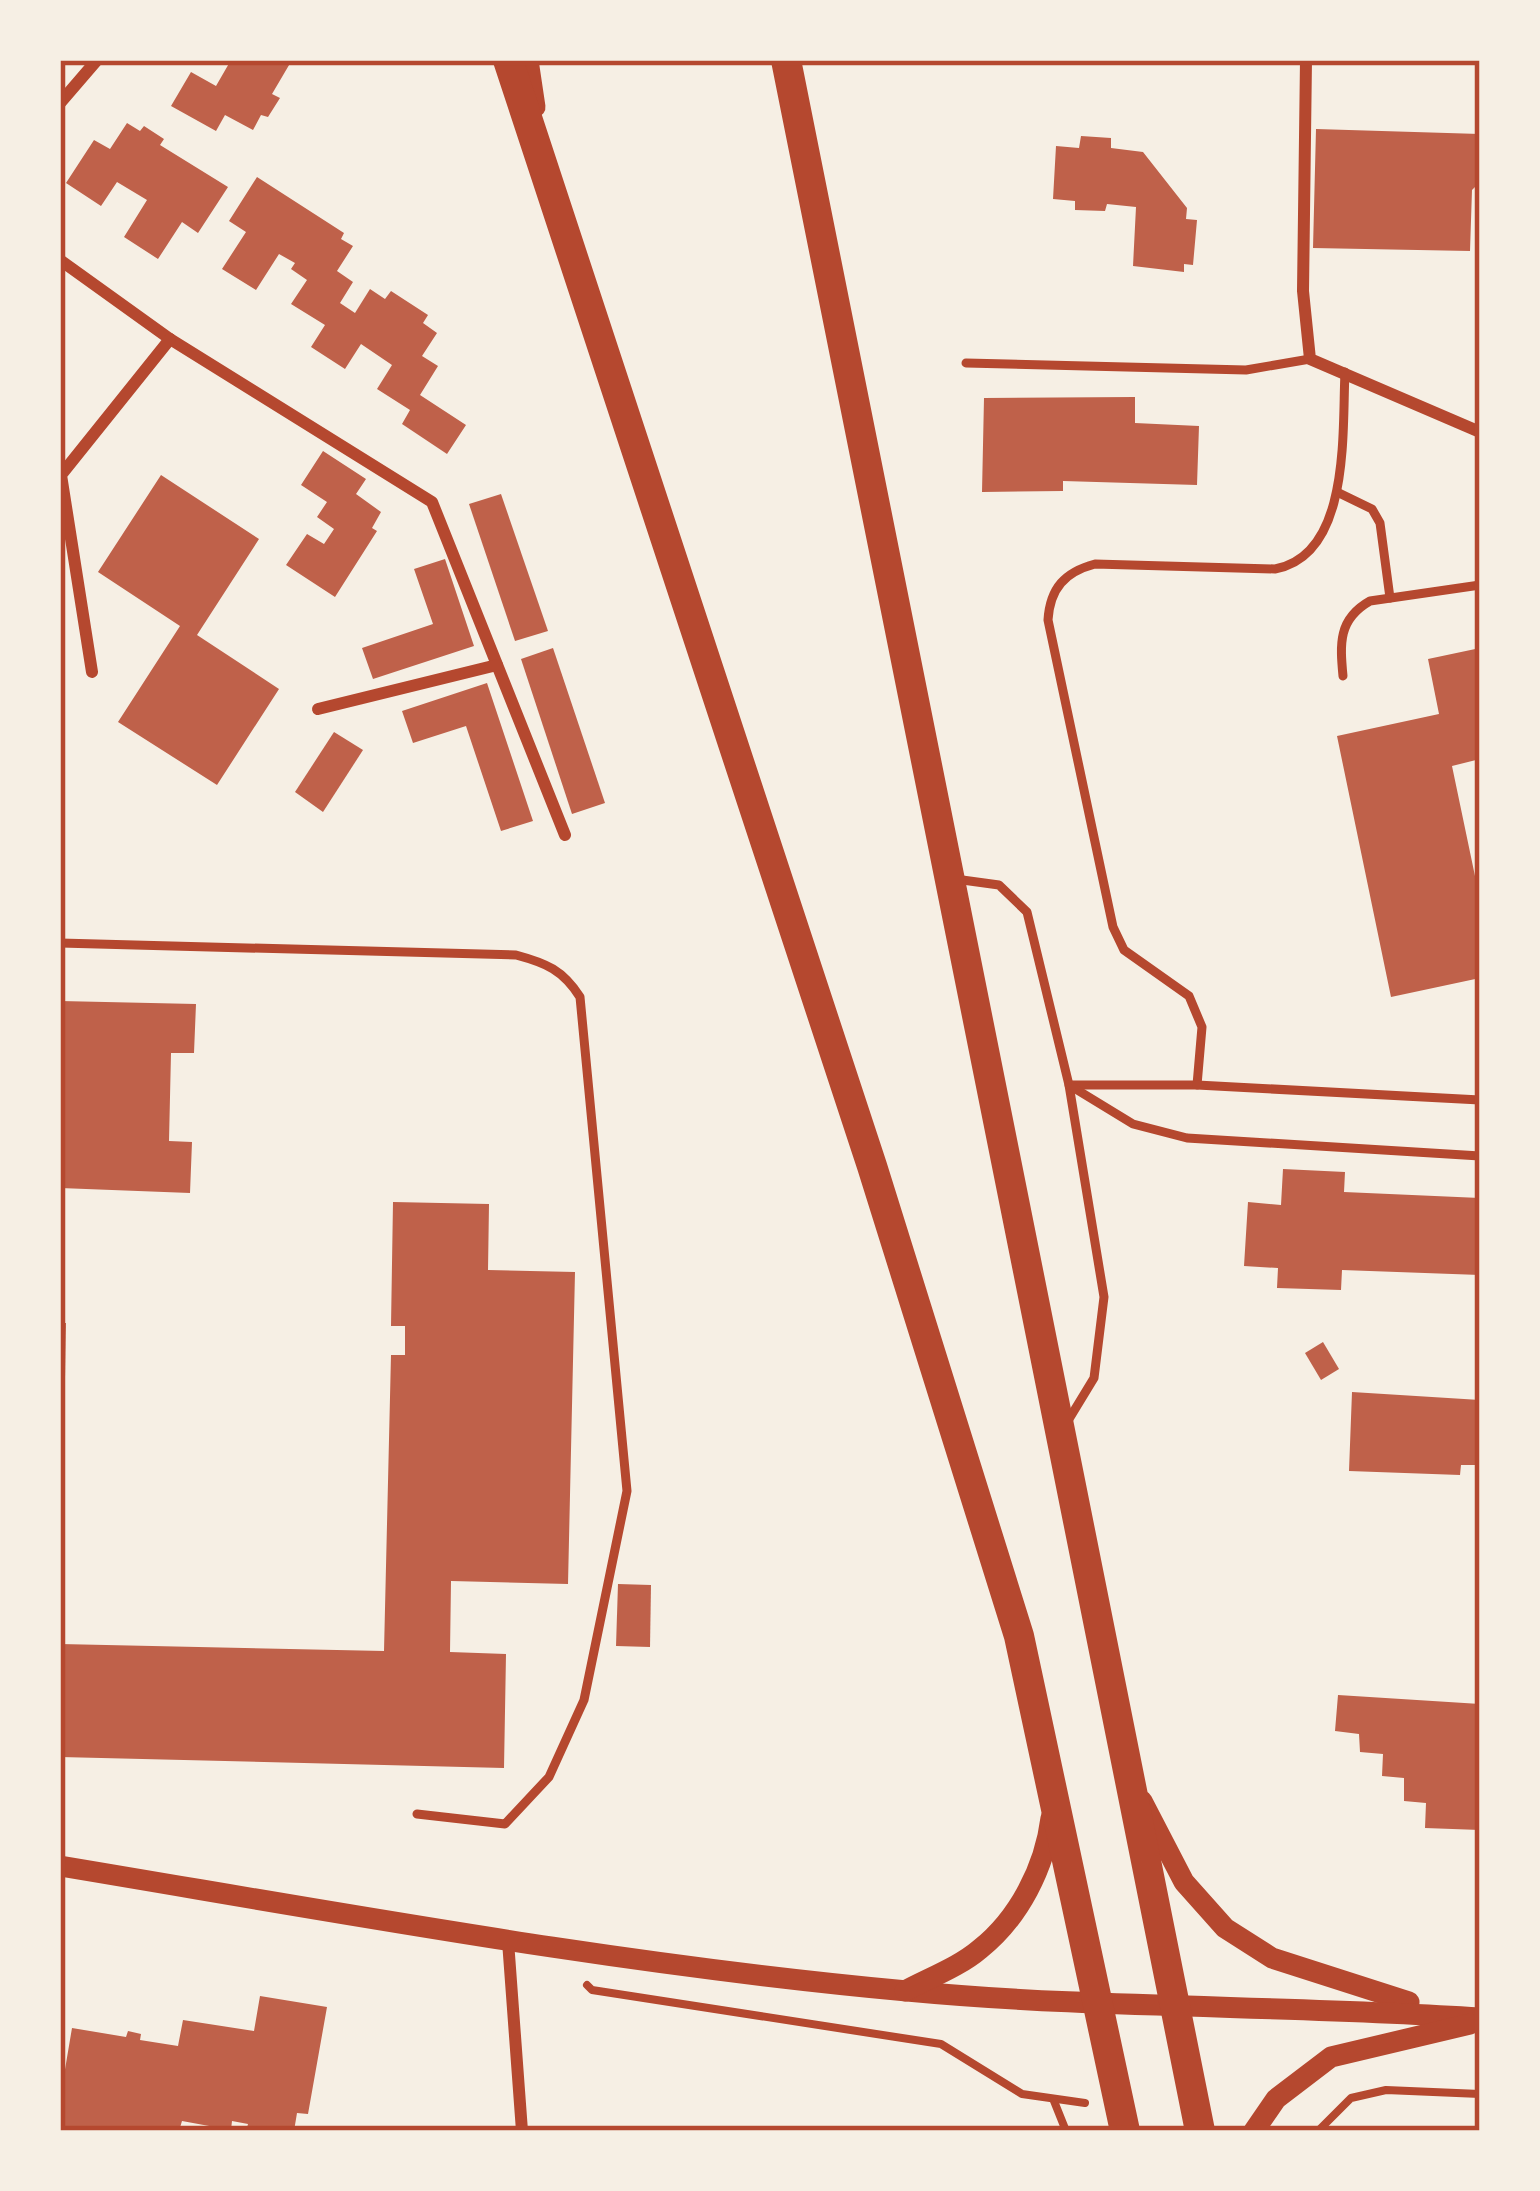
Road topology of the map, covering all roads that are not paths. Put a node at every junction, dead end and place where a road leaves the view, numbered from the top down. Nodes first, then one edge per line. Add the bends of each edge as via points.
1 (97, 60) edge
2 (508, 60) edge
3 (529, 60) edge
4 (786, 60) edge
5 (1306, 60) edge
6 (60, 103) edge
7 (542, 164) junction
8 (60, 260) edge
9 (170, 339) junction
10 (1310, 358) junction
11 (966, 363) dead end
12 (1345, 372) junction
13 (1480, 432) edge
14 (1339, 493) junction
15 (1480, 585) edge
16 (1390, 598) junction
17 (497, 665) junction
18 (92, 672) dead end
19 (1342, 676) dead end
20 (319, 709) dead end
21 (565, 835) dead end
22 (947, 878) junction
23 (60, 944) edge
24 (1070, 1085) junction
25 (1197, 1085) junction
26 (1480, 1100) edge
27 (1480, 1156) edge
28 (1060, 1434) junction
29 (1125, 1767) junction
30 (1054, 1794) junction
31 (417, 1814) dead end
32 (60, 1866) edge
33 (508, 1941) junction
34 (904, 1991) junction
35 (1097, 2003) junction
36 (1176, 2006) junction
37 (1480, 2019) edge
38 (1122, 2117) edge
39 (522, 2131) edge
40 (1200, 2131) edge
41 (1254, 2131) edge

1 - 6 street
2 - 7 main road
3 - 7 street
4 - 22 main road
5 - 10 street via 1303,291
7 - 30 main road via 872,1166 1018,1636
8 - 9 street
9 - 17 street via 432,502
9 - 18 street via 62,475
10 - 11 lane via 1246,370
10 - 12 street
12 - 13 street
12 - 14 lane
14 - 16 lane via 1372,509 1380,523
14 - 25 lane via 1316,543 1293,566 1095,564 1074,570 1049,601 1113,927 1124,950 1189,995 1202,1027
15 - 16 lane
16 - 19 lane via 1356,609 1346,623
17 - 20 street
17 - 21 street
22 - 24 lane via 999,884 1027,912
22 - 28 main road
23 - 31 lane via 516,955 547,963 580,997 627,1491 584,1700 549,1777 505,1824
24 - 25 lane
24 - 27 lane via 1133,1124 1187,1138
24 - 28 lane via 1104,1298 1094,1378
25 - 26 lane
28 - 29 main road
29 - 36 main road
29 - 37 street via 1184,1882 1225,1928 1272,1958
30 - 34 street via 1048,1846 1016,1907 979,1951
30 - 35 main road
32 - 33 street
33 - 34 street
33 - 39 street
34 - 35 street
35 - 36 street
35 - 38 main road
36 - 37 street
36 - 40 main road
37 - 41 street via 1331,2057 1276,2099

